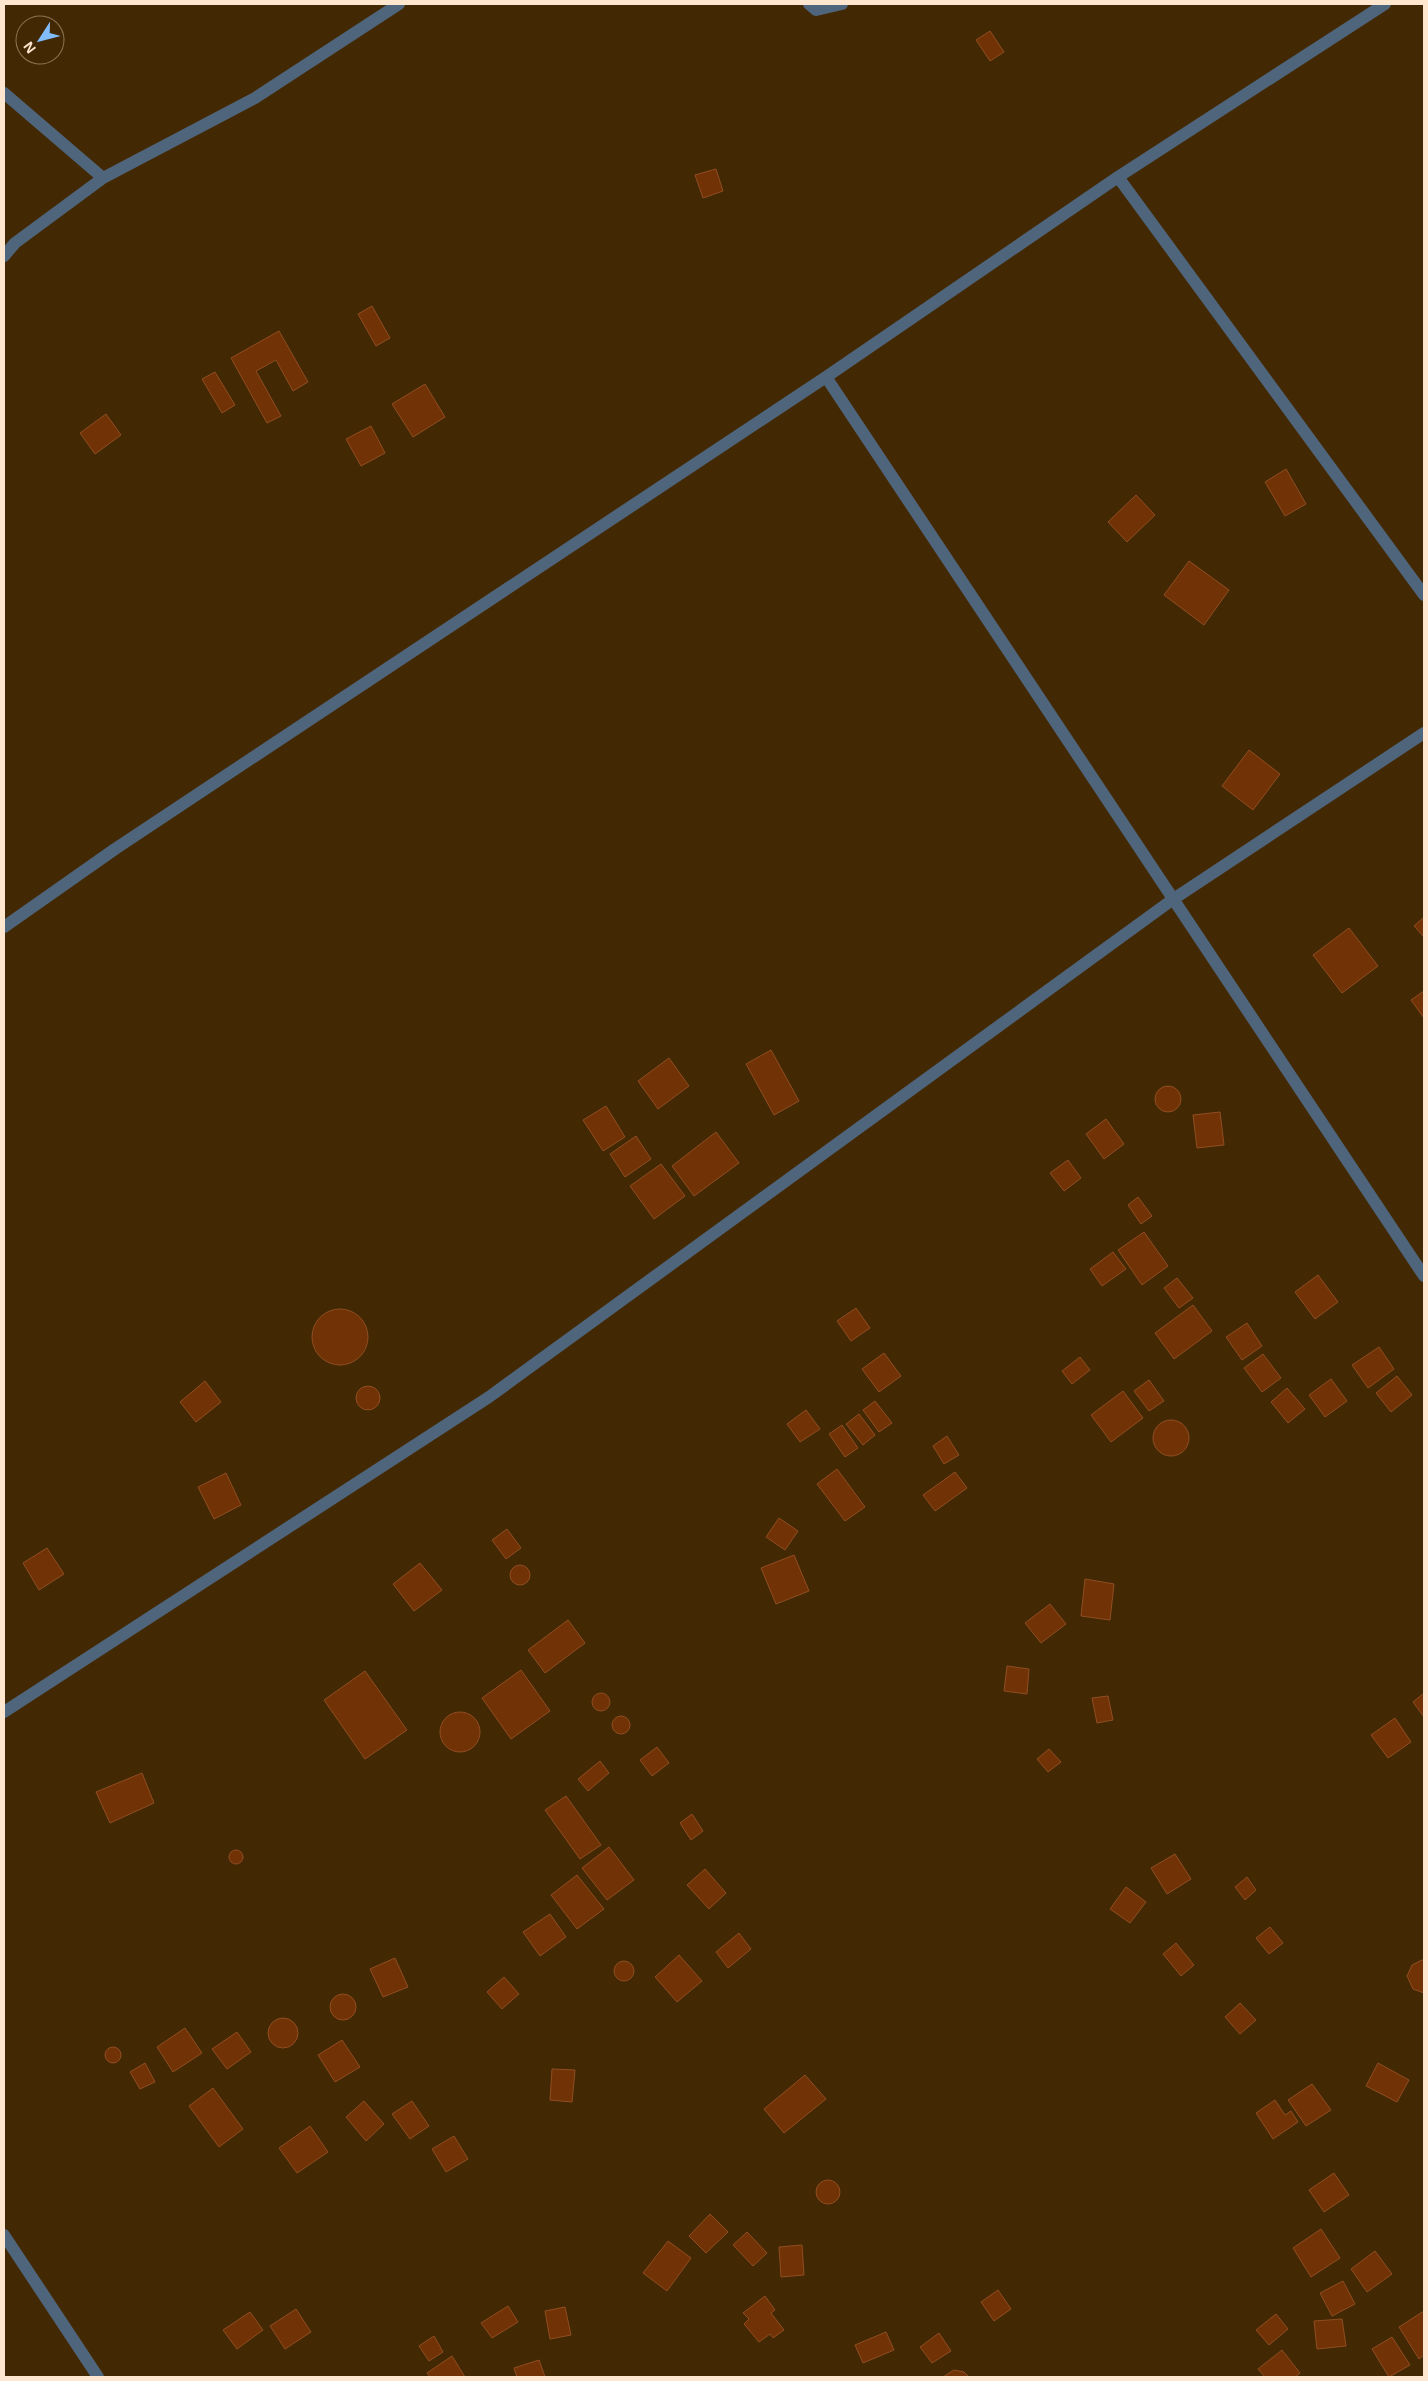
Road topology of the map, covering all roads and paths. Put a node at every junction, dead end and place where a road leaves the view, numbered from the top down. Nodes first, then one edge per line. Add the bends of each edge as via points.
1 (399, 4) edge
2 (809, 4) edge
3 (842, 4) edge
4 (1385, 4) edge
5 (4, 93) edge
6 (1118, 177) junction
7 (102, 178) junction
8 (4, 256) edge
9 (826, 377) junction
10 (1424, 595) edge
11 (1424, 733) edge
12 (1172, 900) junction
13 (4, 927) edge
14 (1424, 1276) edge
15 (4, 1712) edge
16 (4, 2236) edge
17 (98, 2377) edge

1 - 7 street via 255,98
2 - 3 street via 816,10
4 - 6 street
5 - 7 street
6 - 9 street
6 - 10 street
7 - 8 street via 15,243
9 - 12 street
9 - 13 street via 115,849
11 - 12 street
12 - 14 street
12 - 15 street via 489,1397
16 - 17 street

